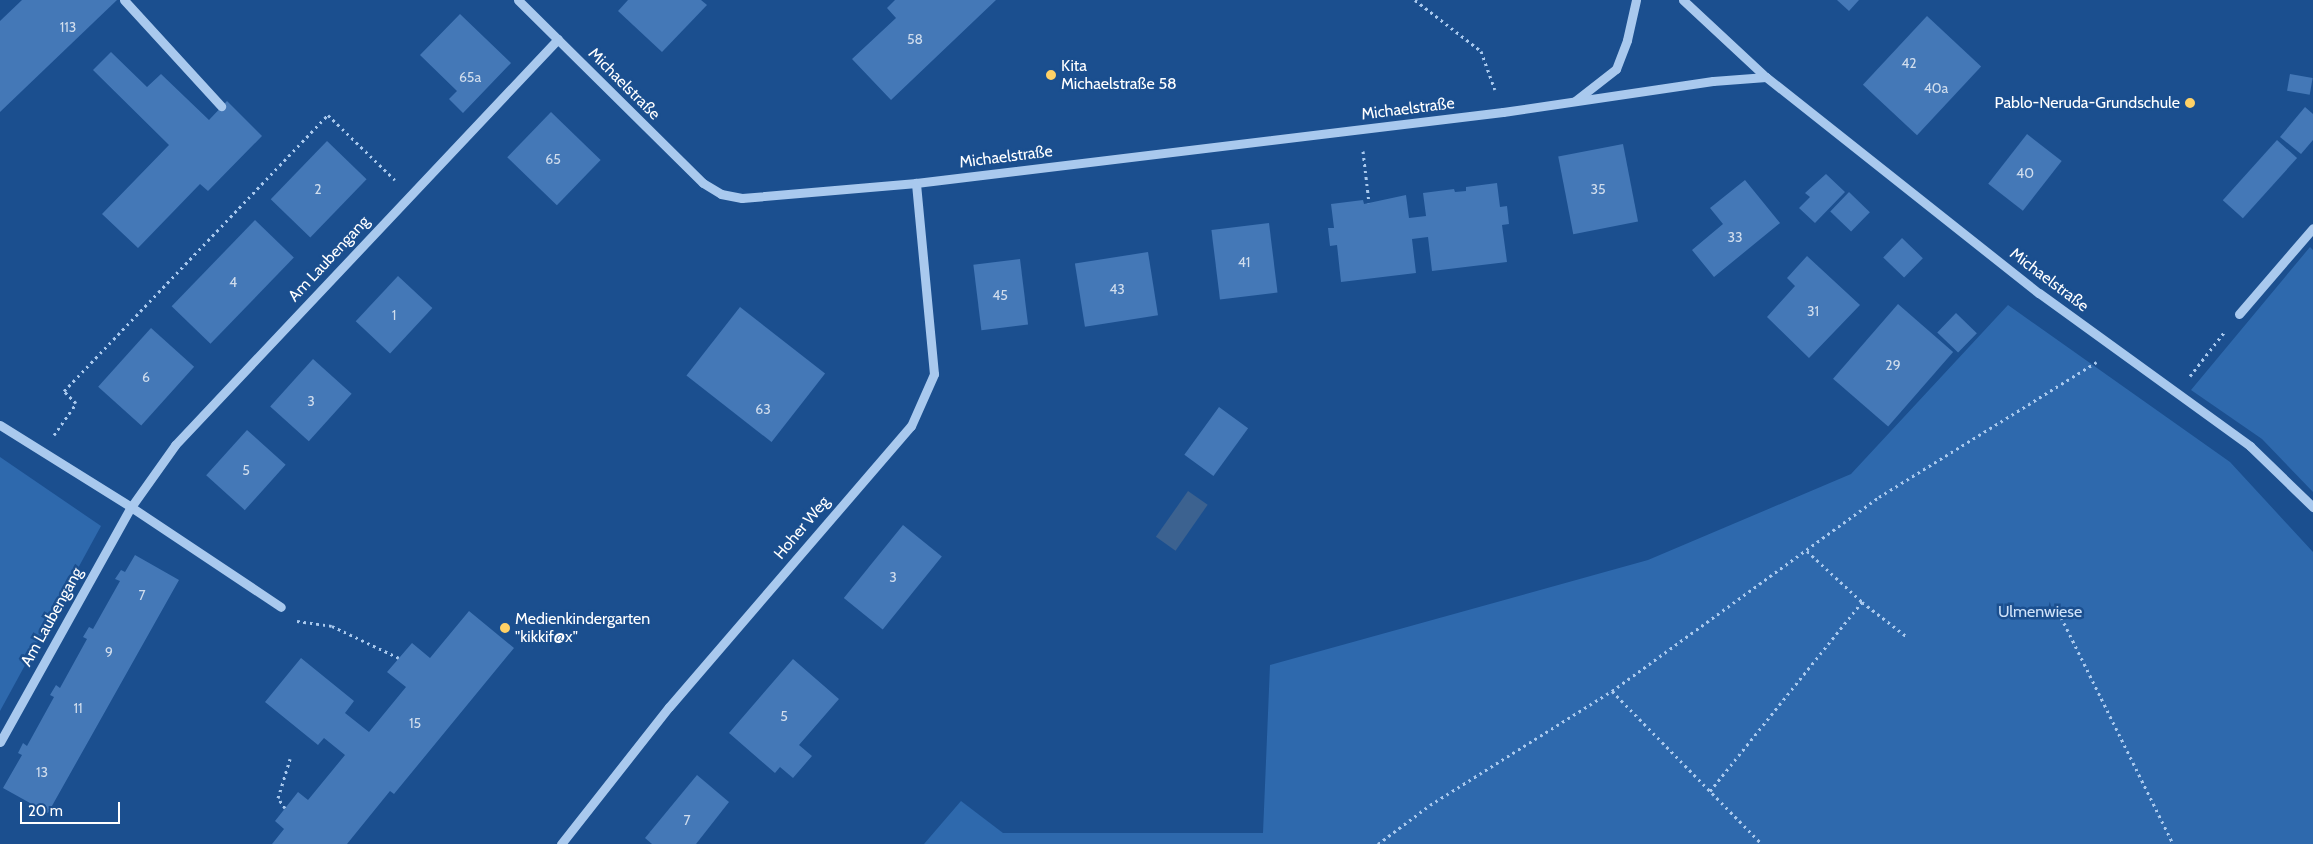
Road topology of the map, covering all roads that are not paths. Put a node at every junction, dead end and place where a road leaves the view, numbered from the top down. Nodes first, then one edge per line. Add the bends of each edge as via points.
1 (124, 0) edge
2 (518, 0) edge
3 (1636, 0) edge
4 (1683, 0) edge
5 (558, 39) junction
6 (1766, 77) junction
7 (1572, 103) junction
8 (221, 106) dead end
9 (916, 183) junction
10 (2313, 228) edge
11 (2239, 314) road end
12 (0, 425) edge
13 (131, 507) junction
14 (2313, 507) edge
15 (281, 607) dead end
16 (0, 742) edge
17 (560, 844) edge

1 - 8 street
2 - 5 street, Michaelstraße
3 - 7 street via 1616,69
4 - 6 street, Michaelstraße
5 - 9 street, Michaelstraße via 703,183 721,194 742,198
5 - 13 street, Am Laubengang via 175,445
6 - 7 street, Michaelstraße via 1713,81
6 - 14 street, Michaelstraße via 2039,293 2250,446
7 - 9 street, Michaelstraße
9 - 17 street, Hoher Weg via 934,374 911,426 670,708
10 - 11 street
12 - 13 street
13 - 15 street
13 - 16 street, Am Laubengang

